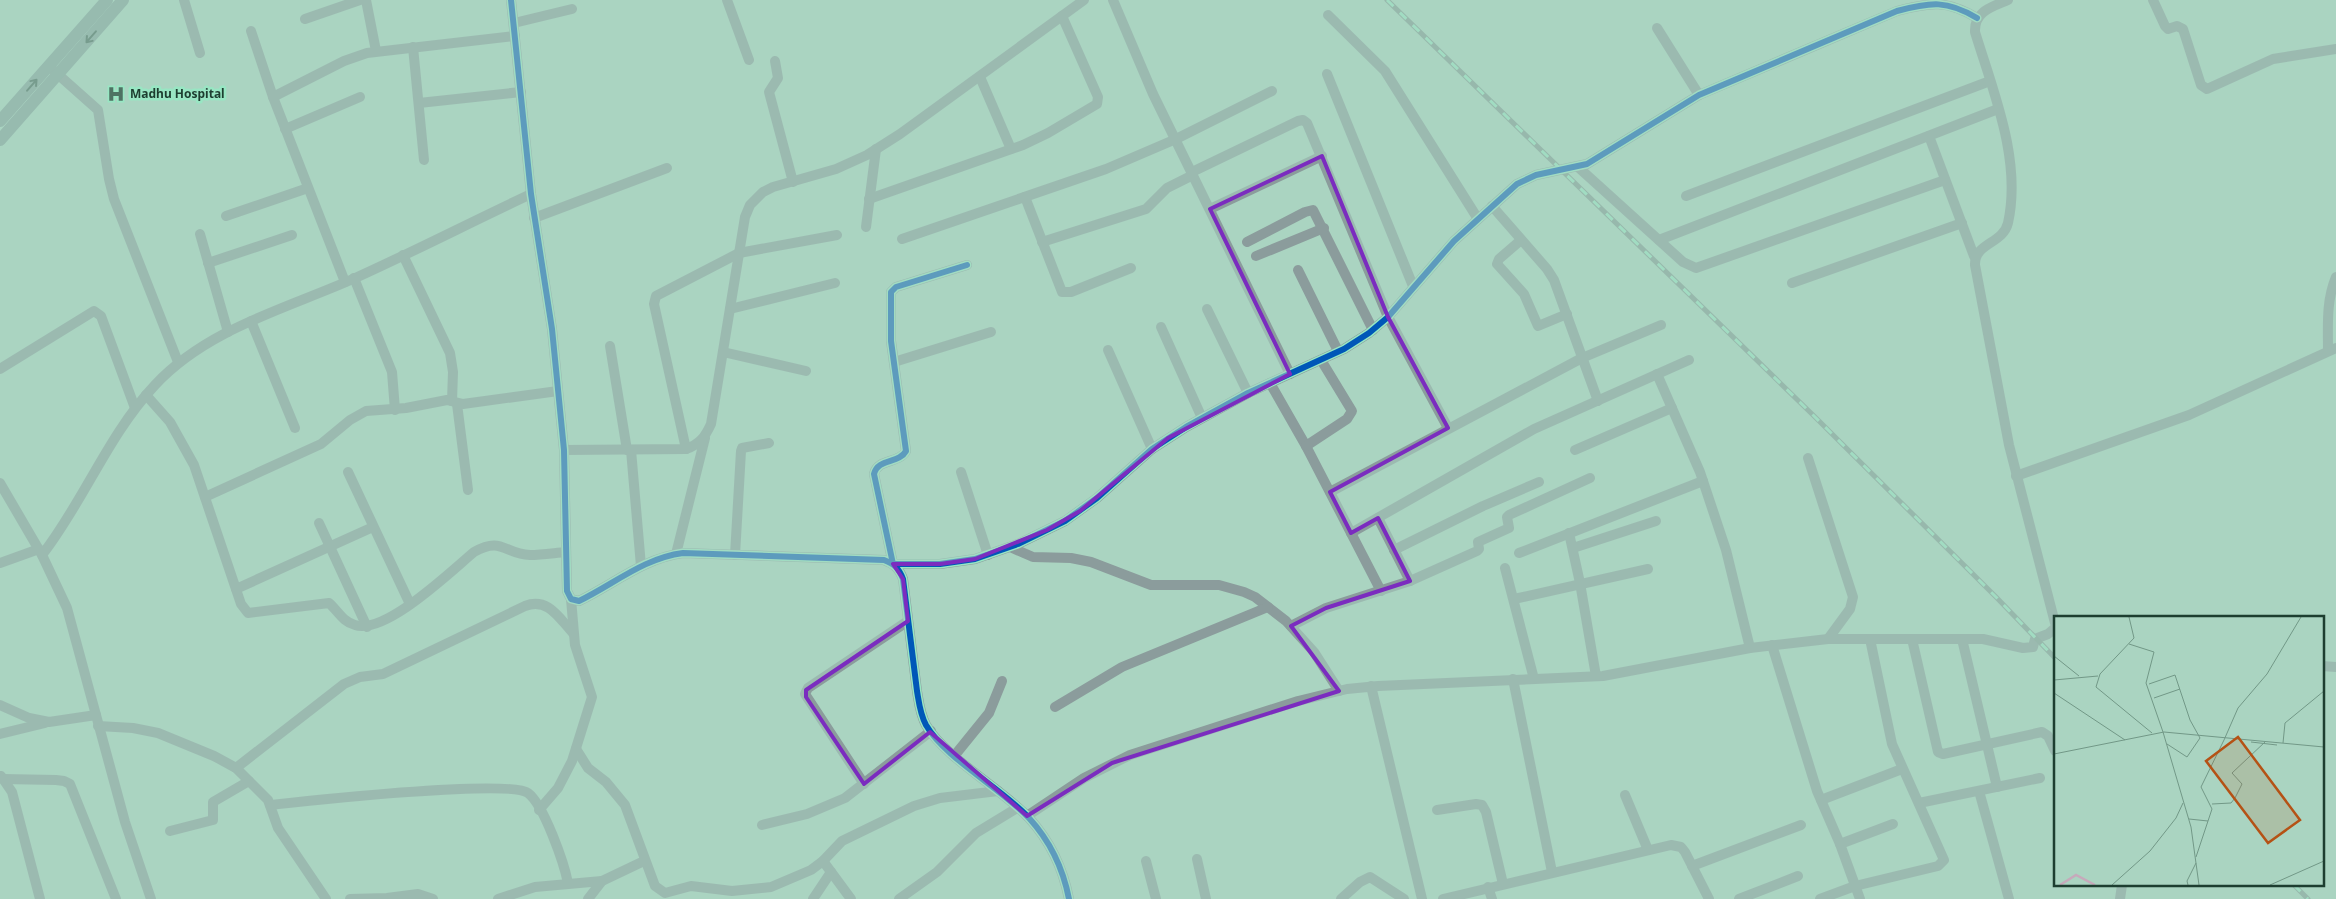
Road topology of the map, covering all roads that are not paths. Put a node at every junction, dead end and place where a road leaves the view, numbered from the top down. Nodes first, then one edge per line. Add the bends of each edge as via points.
1 (107, 0) edge
2 (123, 0) edge
3 (184, 0) edge
4 (360, 0) edge
5 (366, 0) edge
6 (511, 0) edge
7 (727, 0) edge
8 (1084, 0) edge
9 (1114, 0) edge
10 (2008, 0) edge
11 (2152, 0) edge
12 (572, 9) dead end
13 (1328, 15) dead end
14 (1062, 16) junction
15 (1977, 18) junction
16 (305, 19) dead end
17 (514, 23) junction
18 (1657, 28) dead end
19 (251, 31) dead end
20 (515, 36) junction
21 (413, 46) junction
22 (2336, 49) edge
23 (376, 51) junction
24 (200, 53) dead end
25 (749, 60) dead end
26 (775, 61) dead end
27 (53, 70) junction
28 (1326, 74) dead end
29 (980, 77) junction
30 (1990, 81) junction
31 (1272, 91) dead end
32 (520, 92) junction
33 (1699, 95) junction
34 (273, 97) junction
35 (360, 97) dead end
36 (418, 103) junction
37 (1998, 109) junction
38 (0, 122) edge
39 (285, 130) junction
40 (1928, 136) junction
41 (1176, 139) junction
42 (0, 140) edge
43 (876, 149) junction
44 (1011, 149) junction
45 (1322, 156) junction
46 (424, 160) dead end
47 (1578, 167) junction
48 (667, 168) dead end
49 (1192, 174) junction
50 (1945, 180) junction
51 (793, 182) junction
52 (308, 188) junction
53 (531, 194) junction
54 (1686, 196) dead end
55 (1025, 197) junction
56 (869, 199) junction
57 (1492, 206) junction
58 (1210, 209) junction
59 (226, 216) dead end
60 (534, 218) junction
61 (1478, 219) junction
62 (1962, 223) junction
63 (866, 227) dead end
64 (1324, 228) junction
65 (200, 234) dead end
66 (292, 235) dead end
67 (837, 235) dead end
68 (902, 239) dead end
69 (1522, 240) junction
70 (1659, 240) junction
71 (1042, 242) junction
72 (1247, 242) dead end
73 (739, 253) junction
74 (403, 254) junction
75 (1256, 256) dead end
76 (1974, 256) junction
77 (208, 263) junction
78 (967, 264) dead end
79 (1131, 268) dead end
80 (1298, 270) dead end
81 (2336, 278) edge
82 (350, 280) junction
83 (835, 283) dead end
84 (1792, 284) dead end
85 (1414, 286) junction
86 (730, 309) junction
87 (1207, 309) dead end
88 (1567, 314) junction
89 (1388, 317) junction
90 (251, 322) junction
91 (1661, 324) dead end
92 (1161, 327) dead end
93 (1373, 330) junction
94 (228, 332) junction
95 (991, 332) dead end
96 (610, 346) dead end
97 (2332, 349) edge
98 (1108, 350) dead end
99 (1338, 351) junction
100 (723, 352) junction
101 (1582, 358) junction
102 (1320, 360) junction
103 (1689, 360) dead end
104 (178, 362) junction
105 (894, 362) junction
106 (0, 369) edge
107 (806, 371) dead end
108 (1290, 374) junction
109 (1658, 374) junction
110 (1270, 384) junction
111 (558, 391) junction
112 (1248, 394) junction
113 (146, 395) junction
114 (1598, 401) junction
115 (455, 403) junction
116 (134, 408) junction
117 (1672, 408) junction
118 (395, 410) junction
119 (1202, 418) junction
120 (295, 428) dead end
121 (1448, 428) junction
122 (705, 436) junction
123 (769, 443) dead end
124 (1306, 446) junction
125 (686, 449) junction
126 (1152, 449) junction
127 (564, 450) junction
128 (629, 450) junction
129 (1575, 450) dead end
130 (1808, 458) dead end
131 (348, 472) dead end
132 (961, 472) dead end
133 (2016, 476) junction
134 (1590, 478) dead end
135 (1703, 481) junction
136 (1539, 482) dead end
137 (0, 483) edge
138 (468, 490) dead end
139 (1330, 492) junction
140 (205, 496) junction
141 (1378, 518) junction
142 (1656, 521) dead end
143 (319, 523) dead end
144 (374, 527) junction
145 (1569, 532) junction
146 (1351, 533) junction
147 (330, 547) junction
148 (1010, 547) junction
149 (1573, 548) junction
150 (1394, 550) junction
151 (40, 552) junction
152 (566, 552) junction
153 (1519, 553) dead end
154 (676, 554) junction
155 (735, 555) junction
156 (988, 555) junction
157 (0, 564) edge
158 (893, 564) junction
159 (641, 566) junction
160 (1505, 568) dead end
161 (1648, 569) dead end
162 (1410, 581) junction
163 (1580, 583) junction
164 (236, 589) junction
165 (1381, 591) junction
166 (571, 599) junction
167 (1514, 599) junction
168 (410, 604) junction
169 (1268, 607) junction
170 (2054, 619) edge
171 (908, 621) junction
172 (367, 626) junction
173 (1291, 626) junction
174 (2054, 629) edge
175 (573, 633) junction
176 (1828, 639) junction
177 (1870, 639) junction
178 (1912, 639) junction
179 (1962, 639) junction
180 (1772, 645) junction
181 (1750, 648) junction
182 (1596, 676) junction
183 (1513, 679) junction
184 (1534, 679) junction
185 (1002, 681) dead end
186 (1372, 686) junction
187 (1339, 691) junction
188 (0, 705) edge
189 (1055, 707) dead end
190 (96, 715) junction
191 (49, 722) junction
192 (98, 726) junction
193 (931, 731) junction
194 (0, 734) edge
195 (1987, 746) junction
196 (576, 749) junction
197 (2054, 749) edge
198 (955, 755) junction
199 (236, 768) junction
200 (1902, 769) junction
201 (2, 777) edge
202 (2040, 778) dead end
203 (249, 781) junction
204 (864, 784) junction
205 (1997, 787) junction
206 (998, 791) junction
207 (1979, 791) junction
208 (1625, 794) dead end
209 (1821, 800) junction
210 (1918, 803) junction
211 (270, 805) junction
212 (1017, 808) junction
213 (539, 810) junction
214 (1437, 810) dead end
215 (1027, 816) junction
216 (1893, 824) dead end
217 (762, 825) dead end
218 (1801, 825) dead end
219 (170, 831) dead end
220 (1840, 844) junction
221 (1648, 850) junction
222 (1197, 859) dead end
223 (644, 861) junction
224 (1146, 861) dead end
225 (823, 862) junction
226 (1692, 866) junction
227 (831, 872) junction
228 (1552, 872) junction
229 (1798, 876) dead end
230 (602, 881) junction
231 (568, 883) junction
232 (1503, 884) junction
233 (1488, 886) junction
234 (1855, 886) junction
235 (2122, 886) edge
236 (725, 890) junction
237 (667, 896) edge
238 (40, 899) edge
239 (116, 899) edge
240 (151, 899) edge
241 (326, 899) edge
242 (350, 899) edge
243 (433, 899) edge
244 (498, 899) edge
245 (588, 899) edge
246 (716, 899) edge
247 (813, 899) edge
248 (851, 899) edge
249 (899, 899) edge
250 (1069, 899) edge
251 (1156, 899) edge
252 (1206, 899) edge
253 (1341, 899) edge
254 (1404, 899) edge
255 (1422, 899) edge
256 (1443, 899) edge
257 (1492, 899) edge
258 (1708, 899) edge
259 (1739, 899) edge
260 (1820, 899) edge
261 (1860, 899) edge
262 (2009, 899) edge
263 (2120, 899) edge

1 - 27 main road
2 -> 27 main road
3 - 24 street
4 - 16 street
5 - 23 street
6 - 17 street
7 - 25 street
8 - 14 street
9 - 41 street
10 - 15 street
11 - 22 street via 2168,29 2177,26 2184,29 2201,85 2207,89 2273,58
12 - 17 street
13 - 61 street via 1385,71
14 - 29 street
14 - 44 street via 1098,100 1094,107 1063,125
15 - 30 street via 1975,32
15 - 33 street via 1951,5 1930,4 1897,11
17 - 20 street
18 - 33 street
19 - 34 street
20 - 21 street
20 - 32 street
21 - 23 street
21 - 36 street
23 - 34 street via 344,61
26 - 51 street via 778,78 769,92
38 -> 27 main road
27 - 42 main road
27 - 104 street via 98,110 114,199
28 - 85 street
29 - 43 street
29 - 44 street
30 - 37 street
30 - 54 street
31 - 41 street
32 - 36 street
32 - 53 street
33 - 47 street
34 - 39 street
35 - 39 street
36 - 46 street
37 - 40 street
37 - 76 street via 2010,165 2009,218 2002,234
39 - 52 street
40 - 50 street
40 - 70 street
41 - 49 street
41 - 55 street via 1106,169
43 - 51 street via 836,169
43 - 56 street
44 - 56 street
45 - 49 street via 1310,127 1303,120
45 - 58 street
45 - 89 street
47 - 57 street via 1527,179 1506,192
47 - 70 street
48 - 60 street
49 - 58 street
49 - 71 street via 1167,188 1146,210
50 - 62 street
50 - 70 street via 1696,268 1683,262
51 - 73 street via 763,192 750,206
52 - 59 street
52 - 82 street
53 - 60 street
53 - 74 street
55 - 68 street
55 - 71 street
56 - 63 street
57 - 61 street
57 - 69 street
58 - 108 street
60 - 111 street via 552,329
61 - 85 street
62 - 76 street
62 - 84 street
64 - 72 street via 1316,213 1310,211
64 - 75 street
64 - 93 street
65 - 77 street
66 - 77 street
67 - 73 street
69 - 88 street via 1554,280
69 - 88 street via 1497,264 1524,294 1538,326
71 - 79 street via 1062,292 1071,292
73 - 86 street
73 - 125 street via 659,293 653,300
74 - 82 street
74 - 115 street via 450,353
76 - 133 street
77 - 94 street
78 - 105 street via 892,289
80 - 99 street
81 - 97 street via 2328,312
82 - 90 street
82 - 118 street via 392,372
83 - 86 street
85 - 89 street
86 - 100 street
87 - 112 street
88 - 101 street
89 - 93 street
89 - 121 street
90 - 94 street
90 - 120 street
91 - 101 street
92 - 119 street
93 - 99 street
94 - 104 street
95 - 105 street
96 - 128 street
97 - 133 street via 2189,415
98 - 126 street
99 - 102 street
100 - 107 street
100 - 122 street via 711,424
101 - 114 street
101 - 121 street
102 - 108 street
102 - 124 street via 1352,411 1347,419
103 - 109 street
104 - 113 street
105 - 158 street via 906,451 900,458 878,466 874,474
106 - 116 street via 94,311 101,316
108 - 110 street
109 - 114 street
109 - 117 street
110 - 112 street
110 - 124 street
111 - 115 street
111 - 127 street
112 - 119 street
113 - 116 street
113 - 140 street via 179,436 194,464
114 - 141 street via 1509,442
115 - 118 street via 443,400
115 - 138 street
116 - 151 street via 58,534
117 - 129 street
117 - 135 street
118 - 140 street via 377,409 358,414 320,444
119 - 126 street
121 - 139 street
122 - 125 street via 698,444
122 - 154 street
123 - 155 street via 742,448 741,451
124 - 139 street
125 - 128 street
126 - 148 street via 1097,498 1065,521
127 - 128 street
127 - 152 street
128 - 159 street
130 - 176 street via 1854,597
131 - 144 street
132 - 156 street
133 - 170 street
134 - 162 street via 1509,515 1509,528 1478,542 1478,550
135 - 145 street
135 - 181 street via 1726,550
136 - 150 street
137 - 151 street
139 - 146 street
140 - 164 street
141 - 146 street
141 - 150 street
142 - 149 street
143 - 147 street
144 - 147 street
144 - 168 street
145 - 149 street
145 - 153 street
146 - 165 street
147 - 164 street
147 - 172 street
148 - 156 street
148 - 169 street via 1033,557 1091,562 1151,585 1219,584 1244,592
149 - 163 street
150 - 162 street
151 - 157 street
151 - 190 street via 71,621
152 - 166 street via 567,591
152 - 168 street via 531,555 488,545 474,552
154 - 155 street
154 - 159 street
155 - 158 street via 884,560
156 - 158 street via 940,564
158 - 171 street via 904,579
159 - 166 street via 579,601
160 - 167 street
161 - 163 street
162 - 165 street
163 - 167 street
163 - 182 street
164 - 172 street via 248,613 329,603 349,623
165 - 173 street via 1326,608
166 - 175 street
167 - 184 street
168 - 172 street via 379,624
169 - 173 street
169 - 189 street via 1122,667
171 - 193 street via 919,708
171 - 204 street via 808,688 805,694
173 - 187 street via 1314,652
174 - 179 street via 2035,640 2033,647
175 - 196 street via 592,697
175 - 199 street via 545,605 534,603 526,606 383,674 360,677 344,684
176 - 177 street
176 - 180 street
177 - 178 street
177 - 200 street via 1892,744
178 - 179 street
178 - 195 street via 1938,752 1943,754
179 - 195 street
180 - 181 street
180 - 209 street
181 - 182 street
182 - 184 street
183 - 184 street
183 - 186 street
183 - 228 street
185 - 198 street via 989,713
186 - 187 street
186 - 255 street
187 - 215 street via 1298,701 1112,763
188 - 191 street via 29,718
190 - 191 street
190 - 192 street
191 - 194 street
192 - 199 street via 158,733
192 - 240 street
193 - 198 street
193 - 204 street
195 - 197 street via 2042,732 2048,736
195 - 205 street
196 - 213 street via 558,788
196 - 223 street via 588,768 606,782 625,805
198 - 206 street
199 - 203 street
200 - 209 street
200 - 210 street
201 - 238 street via 12,792
201 - 239 street via 56,780 70,784
202 - 205 street
203 - 211 street
203 - 219 street via 213,802 213,820
204 - 217 street via 845,798 820,809
205 - 207 street
206 - 212 street
206 - 225 street via 946,797 914,806 842,841
207 - 210 street
207 - 262 street
208 - 221 street
209 - 220 street
210 - 234 street via 1943,855 1942,863
211 - 213 street via 497,788 523,790 530,794
211 - 241 street via 278,828
212 - 215 street
212 - 249 street via 976,833 936,872
213 - 231 street via 561,856
214 - 232 street via 1482,805
215 - 250 street via 1055,854
216 - 220 street
218 - 226 street
220 - 234 street
221 - 226 street via 1677,845
221 - 228 street
222 - 252 street
223 - 230 street
223 - 237 street via 655,886
224 - 251 street
225 - 227 street
225 - 236 street via 771,887
226 - 258 street
227 - 247 street
227 - 248 street
228 - 232 street
229 - 259 street
230 - 231 street
230 - 245 street
231 - 244 street via 536,887
232 - 233 street
233 - 256 street
233 - 257 street
234 - 260 street
234 - 261 street
235 - 263 street
236 - 237 street via 691,886
236 - 246 street
242 - 243 street via 418,894
253 - 254 street via 1360,882 1370,878

